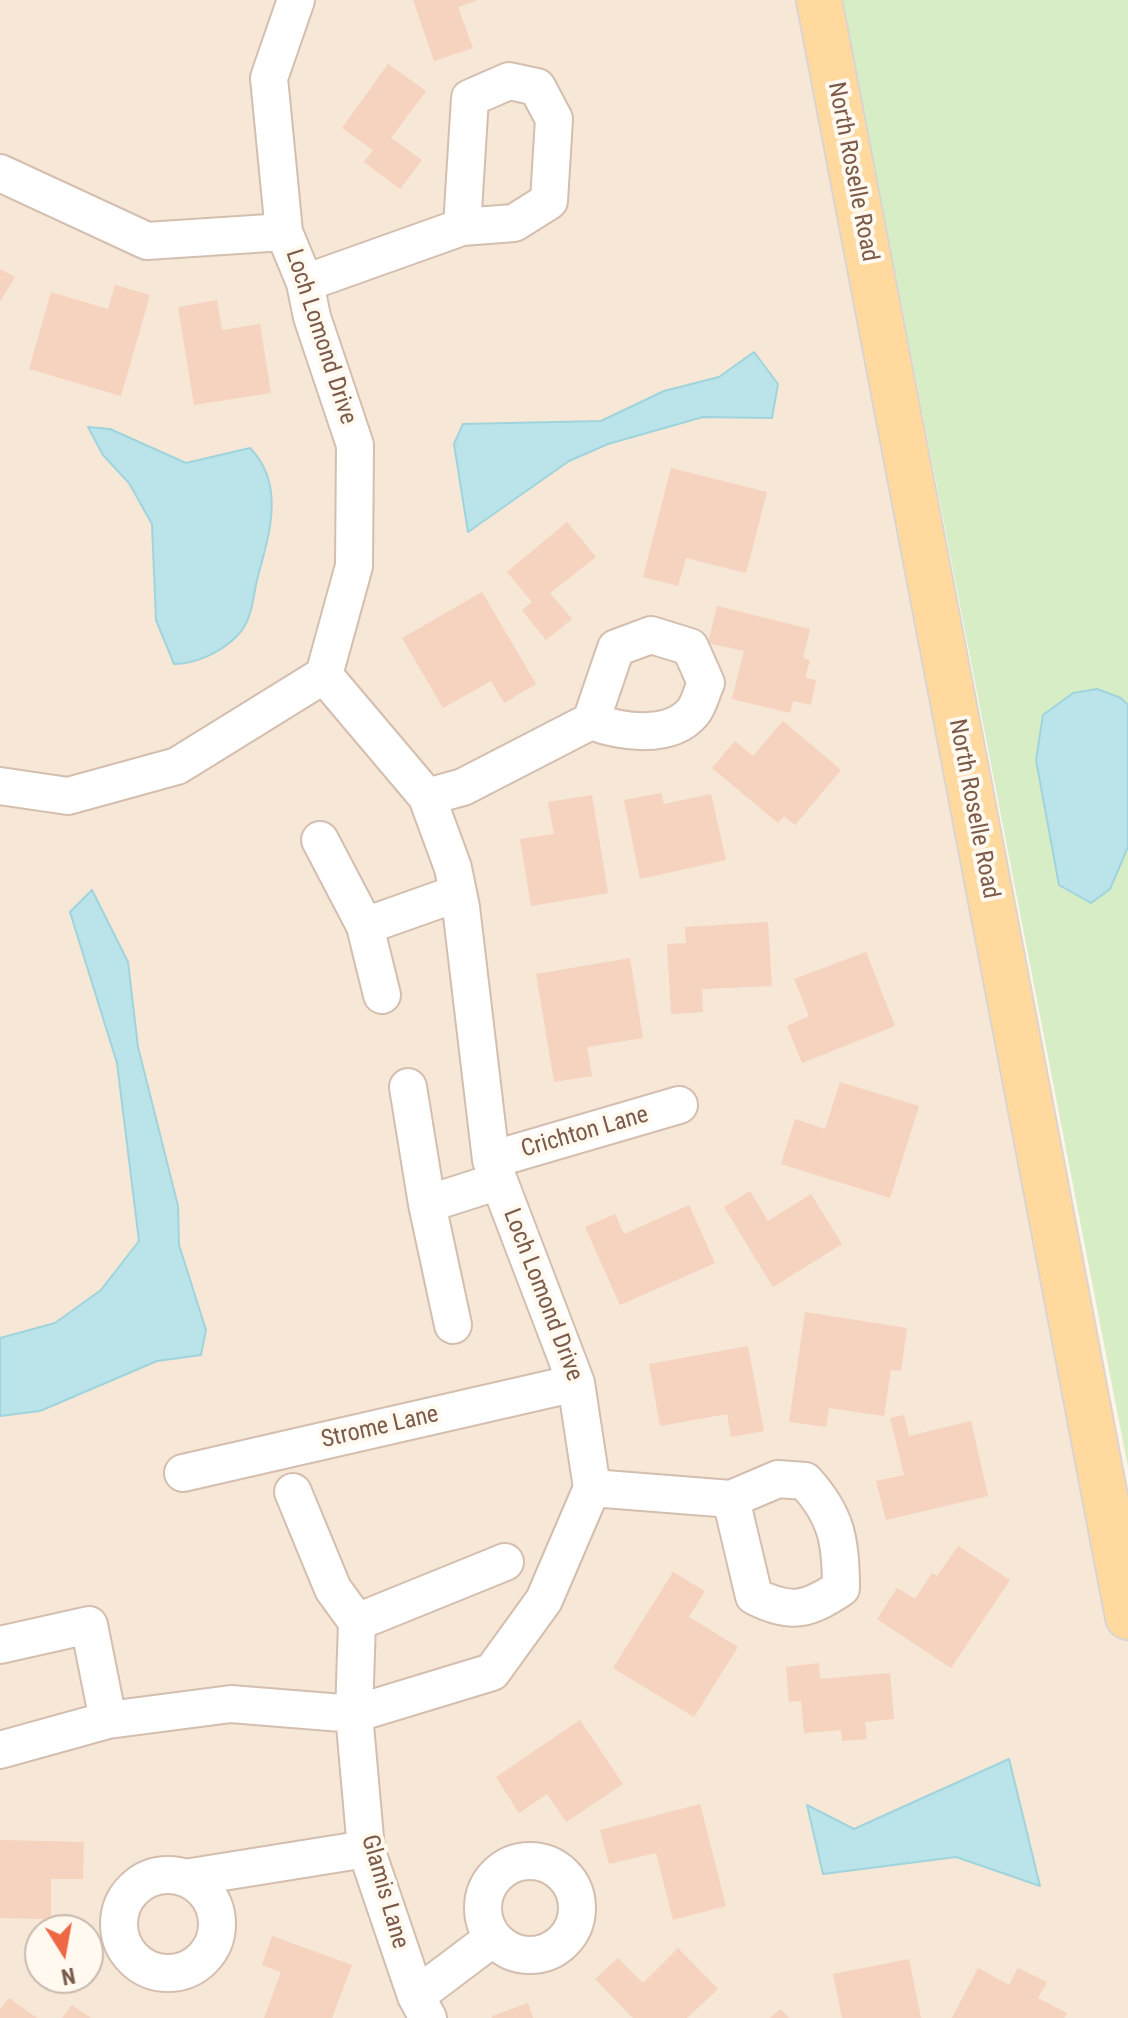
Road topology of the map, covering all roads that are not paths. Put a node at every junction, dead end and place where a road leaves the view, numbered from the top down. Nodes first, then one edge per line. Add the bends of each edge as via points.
1 (296, 0) edge
2 (819, 0) edge
3 (0, 173) edge
4 (462, 227) dead end
5 (284, 232) junction
6 (305, 283) junction
7 (324, 675) junction
8 (591, 721) dead end
9 (0, 786) edge
10 (427, 797) junction
11 (320, 840) dead end
12 (458, 893) junction
13 (365, 926) junction
14 (382, 995) dead end
15 (408, 1087) dead end
16 (679, 1105) dead end
17 (495, 1170) junction
18 (427, 1204) junction
19 (453, 1325) dead end
20 (576, 1383) junction
21 (183, 1473) dead end
22 (592, 1488) junction
23 (293, 1492) dead end
24 (731, 1499) dead end
25 (505, 1562) dead end
26 (1128, 1617) edge
27 (357, 1622) junction
28 (0, 1645) edge
29 (354, 1714) junction
30 (108, 1720) junction
31 (0, 1750) edge
32 (366, 1849) junction
33 (185, 1878) dead end
34 (493, 1938) dead end
35 (422, 2007) edge

1 - 5 street, Loch Lomond Drive via 269,78
2 - 26 main road, North Roselle Road
3 - 5 street via 147,241
4 - 6 street
5 - 6 street, Loch Lomond Drive
6 - 7 street, Loch Lomond Drive via 355,445 354,566
7 - 9 street via 177,766 68,796
7 - 10 street, Loch Lomond Drive
8 - 10 street via 463,787
10 - 12 street, Loch Lomond Drive
11 - 13 street
12 - 13 street
12 - 17 street, Loch Lomond Drive
13 - 14 street
15 - 18 street
16 - 17 street, Crichton Lane
17 - 18 street, Crichton Lane
17 - 20 street, Loch Lomond Drive
18 - 19 street
20 - 21 street, Strome Lane
20 - 22 street, Loch Lomond Drive
22 - 24 street
22 - 29 street via 544,1600 492,1672
23 - 27 street via 333,1589
25 - 27 street
27 - 29 street, Glamis Lane
28 - 30 street via 89,1625
29 - 30 street via 231,1704
29 - 32 street, Glamis Lane
30 - 31 street
32 - 33 street
32 - 35 street, Glamis Lane
34 - 35 street

